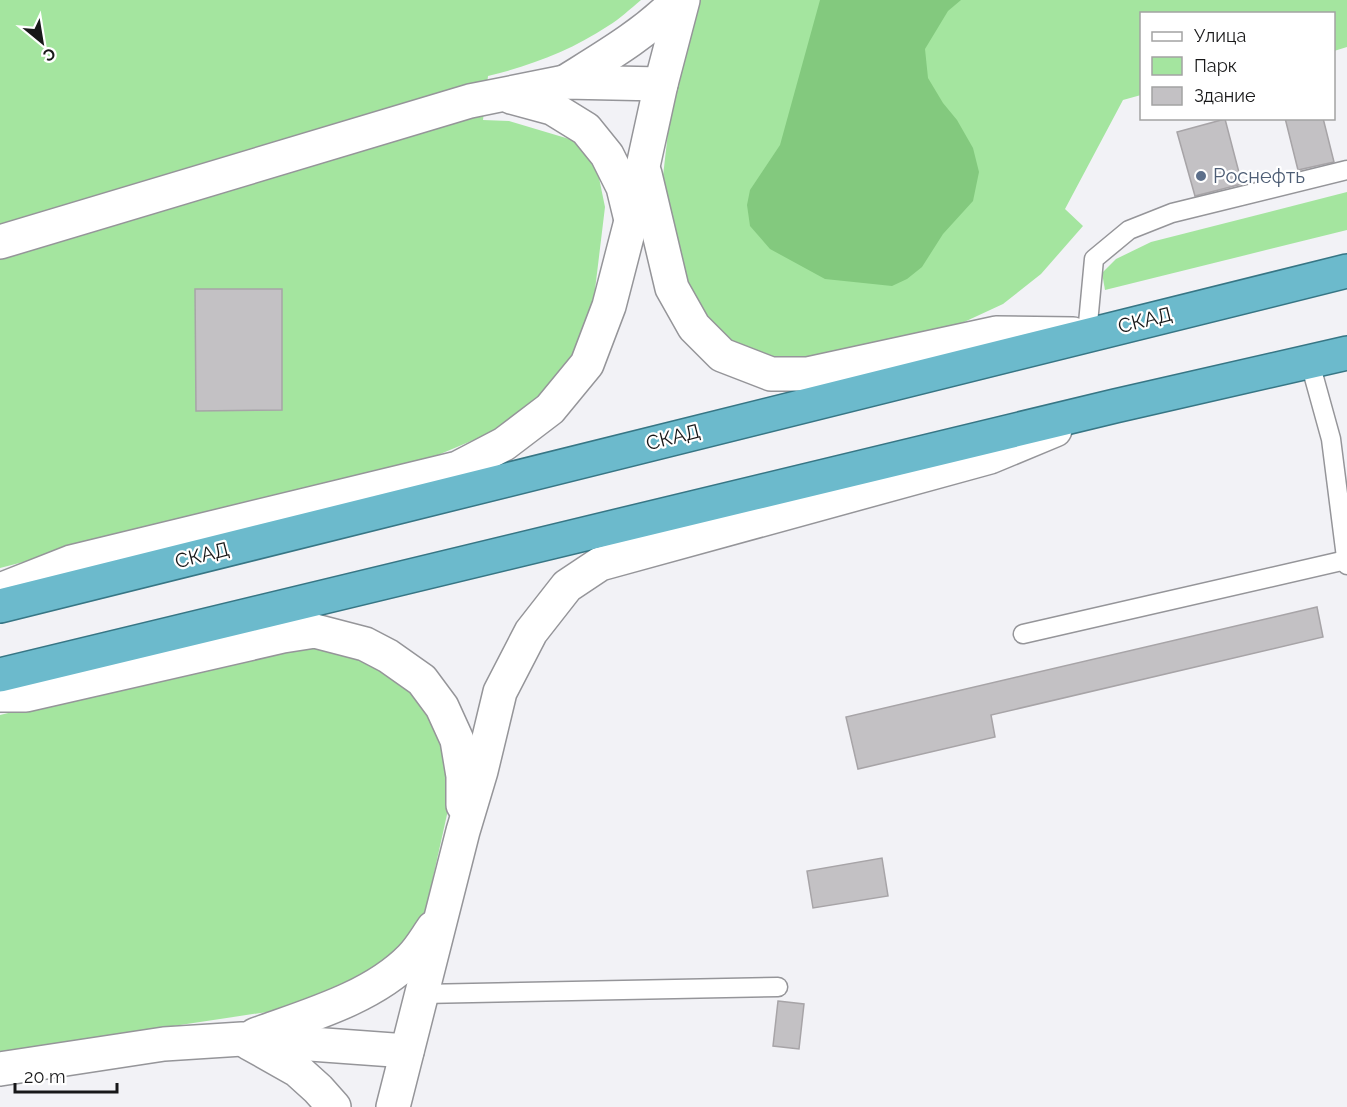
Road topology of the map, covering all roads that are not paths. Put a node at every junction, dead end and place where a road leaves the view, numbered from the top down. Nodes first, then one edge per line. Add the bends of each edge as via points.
1 (678, 0) edge
2 (683, 0) edge
3 (565, 82) junction
4 (661, 84) junction
5 (502, 95) junction
6 (643, 167) junction
7 (1347, 170) edge
8 (631, 221) junction
9 (0, 242) edge
10 (1347, 271) edge
11 (1087, 334) junction
12 (1347, 353) edge
13 (1310, 363) junction
14 (1114, 406) junction
15 (1346, 560) edge
16 (1347, 565) edge
17 (0, 590) edge
18 (0, 606) edge
19 (1023, 634) dead end
20 (0, 675) edge
21 (0, 695) edge
22 (463, 831) junction
23 (441, 918) junction
24 (778, 987) dead end
25 (422, 994) junction
26 (242, 1039) junction
27 (407, 1051) junction
28 (0, 1069) edge
29 (334, 1107) edge
30 (393, 1107) edge

1 - 3 main road via 621,48
2 - 4 main road
3 - 4 main road
3 - 5 main road
4 - 6 main road
5 - 8 main road via 552,108 586,129 607,155 623,187
5 - 9 main road via 470,101
6 - 8 main road
6 - 11 main road via 672,288 693,327 723,354 771,374 807,374 996,333
7 - 11 lane via 1172,213 1129,230 1094,259
8 - 17 main road via 609,306 587,364 549,409 504,444 458,468 71,562
10 - 11 highway, СКАД
11 - 18 highway, СКАД
12 - 13 highway
13 - 14 highway
13 - 15 lane via 1331,439
14 - 20 highway
14 - 22 main road via 990,457 600,564 567,586 531,632 500,692
15 - 16 lane
15 - 19 lane
21 - 22 main road via 26,695 315,631 365,644 422,680 442,707 457,740 462,767
22 - 23 main road
23 - 25 main road
23 - 26 main road via 411,958 382,981 333,1007
24 - 25 lane
25 - 27 main road
26 - 27 main road
26 - 28 main road via 164,1044
26 - 29 main road via 297,1070
27 - 30 main road

